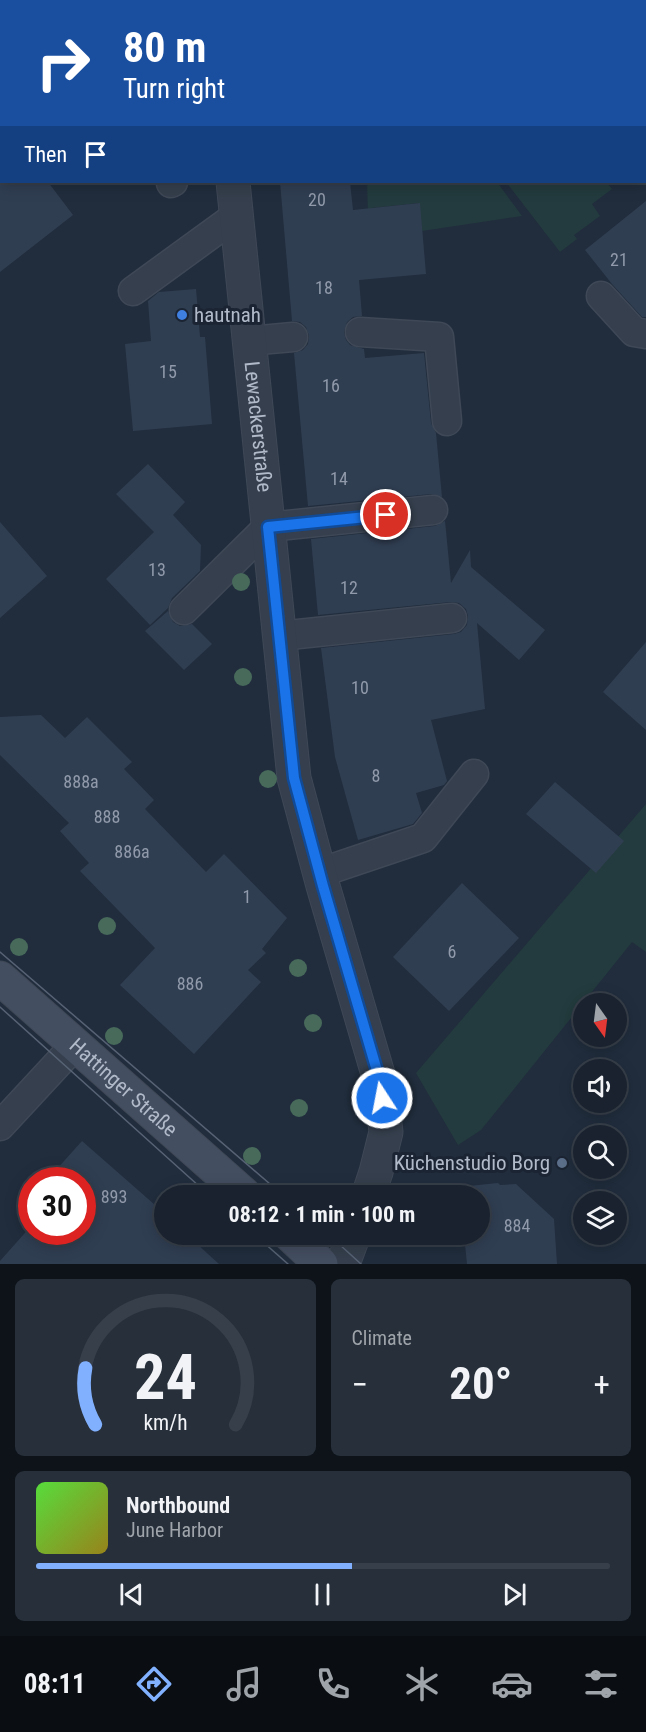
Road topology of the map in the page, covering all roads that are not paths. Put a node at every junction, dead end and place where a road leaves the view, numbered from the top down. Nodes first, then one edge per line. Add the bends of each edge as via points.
1 (233, 183) edge
2 (236, 216) junction
3 (133, 291) dead end
4 (601, 296) dead end
5 (360, 332) dead end
6 (646, 334) edge
7 (293, 337) dead end
8 (249, 341) junction
9 (447, 421) dead end
10 (434, 510) dead end
11 (268, 527) junction
12 (184, 610) dead end
13 (452, 618) dead end
14 (279, 636) junction
15 (474, 774) dead end
16 (320, 873) junction
17 (0, 978) edge
18 (76, 1044) junction
19 (0, 1126) edge
20 (234, 1185) edge
21 (372, 1185) edge
22 (301, 1245) edge
23 (350, 1245) edge
24 (321, 1264) edge
25 (344, 1264) edge

1 - 2 street, Lewackerstraße
2 - 3 lane
2 - 8 street, Lewackerstraße
4 - 6 lane via 634,332
5 - 9 lane via 439,337
7 - 8 lane
8 - 11 street, Lewackerstraße
10 - 11 lane
11 - 12 lane
11 - 14 street, Lewackerstraße
13 - 14 lane
14 - 16 street, Lewackerstraße via 294,778
15 - 16 lane via 423,838
16 - 21 street, Lewackerstraße via 380,1081 386,1132
17 - 18 street, Hattinger Straße
18 - 19 lane
18 - 20 street, Hattinger Straße
22 - 24 street
23 - 25 street

